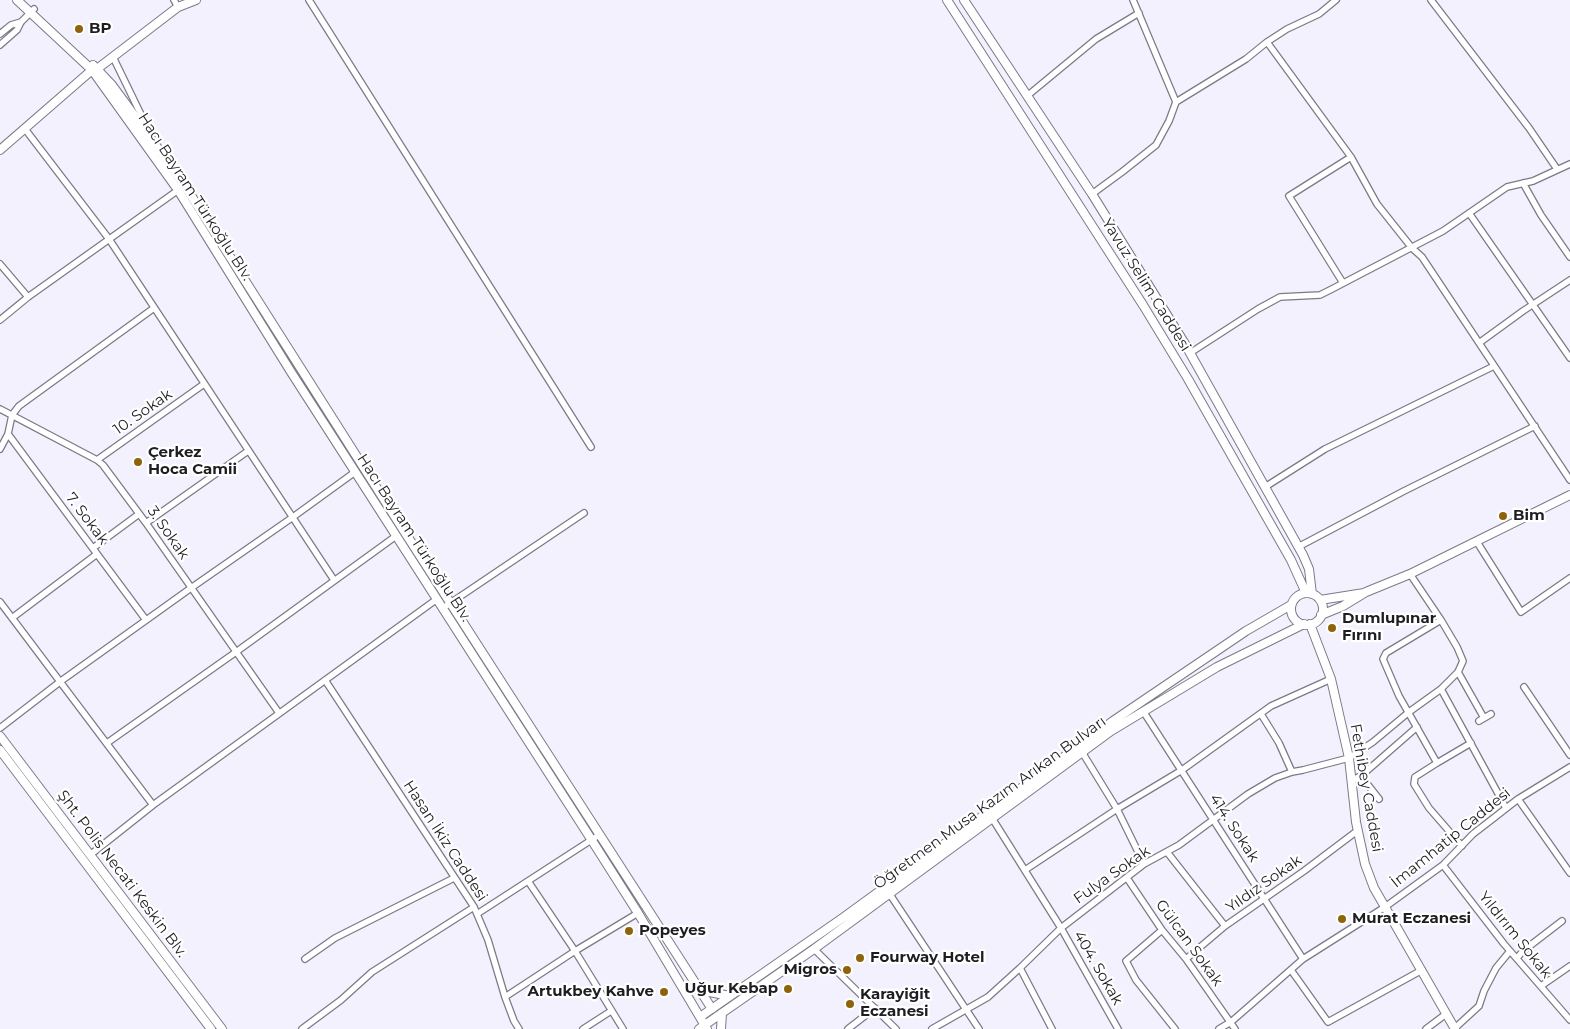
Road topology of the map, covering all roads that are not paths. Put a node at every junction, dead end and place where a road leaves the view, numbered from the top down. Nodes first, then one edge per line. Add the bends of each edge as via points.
1 (17, 0) edge
2 (24, 0) edge
3 (196, 0) edge
4 (309, 0) edge
5 (948, 0) edge
6 (964, 0) edge
7 (1133, 0) edge
8 (1336, 0) edge
9 (1431, 0) edge
10 (176, 3) edge
11 (32, 11) junction
12 (1140, 13) junction
13 (21, 22) junction
14 (0, 34) edge
15 (1266, 42) junction
16 (0, 45) edge
17 (113, 57) junction
18 (95, 70) junction
19 (1027, 96) junction
20 (1176, 102) junction
21 (24, 129) junction
22 (157, 146) junction
23 (0, 150) edge
24 (1351, 157) junction
25 (1570, 164) edge
26 (1558, 169) junction
27 (1523, 183) junction
28 (181, 188) junction
29 (1092, 194) junction
30 (1078, 204) junction
31 (1469, 213) junction
32 (108, 239) junction
33 (1412, 248) junction
34 (1570, 257) edge
35 (0, 264) edge
36 (1570, 280) edge
37 (1343, 283) junction
38 (28, 297) junction
39 (1533, 306) junction
40 (154, 308) junction
41 (0, 320) edge
42 (1479, 343) junction
43 (1190, 353) junction
44 (1570, 358) edge
45 (1494, 366) junction
46 (204, 384) junction
47 (0, 409) edge
48 (12, 415) junction
49 (1535, 426) junction
50 (8, 434) junction
51 (591, 447) dead end
52 (0, 449) edge
53 (248, 452) junction
54 (97, 460) junction
55 (355, 472) junction
56 (1570, 480) edge
57 (1264, 487) junction
58 (1570, 495) edge
59 (139, 514) junction
60 (584, 514) dead end
61 (293, 517) junction
62 (146, 523) junction
63 (396, 536) junction
64 (1477, 542) junction
65 (1298, 547) junction
66 (93, 548) junction
67 (98, 554) junction
68 (1410, 574) junction
69 (1570, 578) edge
70 (334, 580) junction
71 (191, 588) junction
72 (1366, 592) junction
73 (1309, 593) junction
74 (437, 599) junction
75 (1320, 600) junction
76 (0, 602) edge
77 (450, 603) junction
78 (1291, 605) junction
79 (443, 608) junction
80 (1321, 615) junction
81 (12, 618) junction
82 (146, 620) junction
83 (1441, 620) junction
84 (1307, 624) junction
85 (236, 652) junction
86 (1458, 672) junction
87 (1331, 679) junction
88 (326, 680) junction
89 (61, 681) junction
90 (1524, 686) dead end
91 (1441, 689) junction
92 (1143, 711) junction
93 (1409, 712) junction
94 (279, 713) junction
95 (1262, 714) junction
96 (1491, 714) dead end
97 (1417, 727) junction
98 (0, 728) edge
99 (0, 736) edge
100 (107, 743) junction
101 (1471, 743) junction
102 (1080, 749) junction
103 (0, 750) edge
104 (1570, 755) edge
105 (1349, 758) junction
106 (1437, 763) junction
107 (1570, 767) edge
108 (1182, 770) junction
109 (1292, 772) junction
110 (1361, 776) junction
111 (1352, 780) junction
112 (1379, 799) dead end
113 (1518, 800) junction
114 (153, 805) junction
115 (1117, 808) junction
116 (1506, 808) junction
117 (992, 818) junction
118 (1214, 819) junction
119 (1357, 831) junction
120 (599, 834) junction
121 (591, 839) junction
122 (1462, 846) junction
123 (1167, 852) junction
124 (90, 855) junction
125 (1144, 864) junction
126 (1443, 865) junction
127 (1025, 870) junction
128 (1570, 873) edge
129 (454, 878) junction
130 (1127, 878) junction
131 (528, 881) junction
132 (889, 894) junction
133 (1264, 898) junction
134 (1385, 907) junction
135 (474, 908) junction
136 (638, 913) junction
137 (478, 914) junction
138 (1562, 921) dead end
139 (1225, 926) junction
140 (1060, 928) junction
141 (1162, 930) junction
142 (808, 941) junction
143 (814, 949) junction
144 (574, 951) junction
145 (1510, 951) junction
146 (1517, 958) junction
147 (305, 959) dead end
148 (1186, 959) junction
149 (1304, 959) junction
150 (1570, 966) edge
151 (1020, 968) junction
152 (1291, 970) junction
153 (1422, 970) junction
154 (1541, 986) junction
155 (699, 990) junction
156 (730, 996) junction
157 (505, 997) junction
158 (875, 1008) junction
159 (712, 1009) junction
160 (966, 1009) junction
161 (611, 1011) junction
162 (722, 1013) junction
163 (1446, 1014) junction
164 (700, 1018) junction
165 (1570, 1020) edge
166 (1231, 1022) junction
167 (704, 1028) edge
168 (1455, 1028) edge
169 (211, 1029) edge
170 (222, 1029) edge
171 (302, 1029) edge
172 (519, 1029) edge
173 (583, 1029) edge
174 (622, 1029) edge
175 (720, 1029) edge
176 (848, 1029) edge
177 (896, 1029) edge
178 (932, 1029) edge
179 (979, 1029) edge
180 (1052, 1029) edge
181 (1118, 1029) edge
182 (1175, 1029) edge
183 (1219, 1029) edge
184 (1235, 1029) edge
185 (1426, 1029) edge

1 - 11 street
2 - 11 street
3 - 10 street
4 - 51 street
5 - 30 street, Yavuz Selim Caddesi
6 - 19 street, Yavuz Selim Caddesi
7 - 12 street
8 - 15 street via 1319,14
9 - 26 street
10 - 17 street
11 - 13 street
11 - 18 street
12 - 19 street via 1096,39
12 - 20 street
13 - 14 street
13 - 16 street
15 - 20 street via 1246,59
15 - 24 street
17 - 18 street
17 - 22 street
18 - 21 street
18 - 22 street, Hacı Bayram Türkoğlu Blv. via 122,97
18 - 28 street, Hacı Bayram Türkoğlu Blv.
19 - 29 street, Yavuz Selim Caddesi
20 - 29 street via 1156,144
21 - 23 street
21 - 32 street
22 - 28 street, Hacı Bayram Türkoğlu Blv.
24 - 33 street via 1377,204
24 - 37 street via 1289,196
25 - 26 street
26 - 27 street
27 - 31 street via 1507,187
27 - 34 street
28 - 32 street
28 - 55 street, Hacı Bayram Türkoğlu Blv.
28 - 77 street, Hacı Bayram Türkoğlu Blv.
29 - 30 street
29 - 43 street, Yavuz Selim Caddesi
30 - 73 street, Yavuz Selim Caddesi via 1188,379
31 - 33 street
31 - 39 street
32 - 38 street
32 - 40 street
33 - 37 street
33 - 42 street via 1422,257
35 - 38 street
36 - 39 street
37 - 43 street via 1320,295 1280,297
38 - 41 street
39 - 42 street
39 - 44 street
40 - 46 street
40 - 48 street via 19,406
42 - 45 street
43 - 57 street, Yavuz Selim Caddesi
45 - 49 street
45 - 57 street via 1325,449
46 - 53 street
46 - 54 street, 10. Sokak
47 - 48 street, 3. Sokak
48 - 50 street
48 - 54 street, 3. Sokak
49 - 56 street
49 - 65 street
50 - 52 street
50 - 66 street, 7. Sokak
53 - 61 street
53 - 62 street
54 - 59 street, 3. Sokak
55 - 61 street
55 - 63 street, Hacı Bayram Türkoğlu Blv.
57 - 65 street, Yavuz Selim Caddesi
58 - 64 street
59 - 62 street, 3. Sokak
59 - 66 street
60 - 77 street
61 - 70 street
61 - 71 street
62 - 71 street, 3. Sokak
63 - 70 street
63 - 74 street, Hacı Bayram Türkoğlu Blv.
64 - 68 street
64 - 69 street via 1521,612
65 - 73 street, Yavuz Selim Caddesi via 1309,568
66 - 67 street, 7. Sokak
67 - 81 street
67 - 82 street, 7. Sokak
68 - 72 street
68 - 83 street
70 - 85 street
71 - 82 street
71 - 85 street, 3. Sokak
72 - 75 street
72 - 80 street
73 - 75 street
73 - 78 street via 1297,596
74 - 79 street, Hacı Bayram Türkoğlu Blv.
74 - 88 street
75 - 80 street
76 - 81 street
77 - 79 street
77 - 120 street, Hacı Bayram Türkoğlu Blv.
78 - 84 street via 1295,620
78 - 102 street, Öğretmen Musa Kazım Arıkan Bulvarı via 1169,682
79 - 121 street, Hacı Bayram Türkoğlu Blv.
80 - 84 street
81 - 89 street
82 - 89 street
83 - 86 street via 1463,661
83 - 93 street via 1386,653 1383,658
84 - 87 street, Fethibey Caddesi
84 - 92 street, Öğretmen Musa Kazım Arıkan Bulvarı via 1217,666
85 - 94 street, 3. Sokak
85 - 100 street
86 - 91 street, Fulya Sokak
86 - 96 street via 1482,720
87 - 95 street via 1277,703
87 - 105 street, Fethibey Caddesi
88 - 94 street
88 - 129 street, Hasan İkiz Caddesi
89 - 98 street
89 - 100 street
90 - 104 street
91 - 93 street, Fulya Sokak
91 - 101 street
92 - 102 street, Öğretmen Musa Kazım Arıkan Bulvarı
92 - 108 street, 414. Sokak
93 - 97 street
93 - 105 street, Fulya Sokak
94 - 114 street
95 - 108 street
95 - 109 street via 1280,742
97 - 106 street
97 - 110 street
99 - 124 street, Şht. Polis Necati Keskin Blv.
100 - 114 street
101 - 106 street
101 - 116 street
102 - 115 street
102 - 117 street, Öğretmen Musa Kazım Arıkan Bulvarı
102 - 142 street, Öğretmen Musa Kazım Arıkan Bulvarı
103 - 169 street, Şht. Polis Necati Keskin Blv.
105 - 109 street, Fulya Sokak
105 - 111 street, Fethibey Caddesi
106 - 122 street via 1414,777 1414,784 1429,808
107 - 113 street, İmamhatip Caddesi
108 - 115 street
108 - 118 street, 414. Sokak
109 - 118 street, Fulya Sokak via 1274,778
110 - 111 street
110 - 112 street
111 - 119 street, Fethibey Caddesi
113 - 116 street, İmamhatip Caddesi
113 - 128 street
114 - 124 street
115 - 125 street
115 - 127 street
116 - 122 street, İmamhatip Caddesi
117 - 127 street, 404. Sokak
117 - 132 street, Öğretmen Musa Kazım Arıkan Bulvarı
118 - 123 street, Fulya Sokak
118 - 133 street, 414. Sokak
119 - 133 street, Yıldız Sokak
119 - 134 street, Fethibey Caddesi via 1365,864
120 - 121 street
120 - 155 street, Hacı Bayram Türkoğlu Blv.
121 - 131 street
121 - 136 street, Hacı Bayram Türkoğlu Blv.
122 - 126 street, İmamhatip Caddesi
123 - 125 street, Fulya Sokak
123 - 139 street
124 - 170 street, Şht. Polis Necati Keskin Blv.
125 - 130 street, Fulya Sokak
126 - 134 street, İmamhatip Caddesi
126 - 145 street, Yıldırım Sokak
127 - 140 street, 404. Sokak
129 - 135 street, Hasan İkiz Caddesi
129 - 147 street via 335,938
130 - 140 street, Fulya Sokak
130 - 141 street, Gülcan Sokak
131 - 137 street
131 - 144 street
132 - 143 street, Öğretmen Musa Kazım Arıkan Bulvarı
132 - 160 street
133 - 139 street, Yıldız Sokak
133 - 149 street, 414. Sokak
134 - 149 street, İmamhatip Caddesi
134 - 153 street, Fethibey Caddesi
135 - 137 street, Hasan İkiz Caddesi
135 - 171 street via 372,972
136 - 144 street
136 - 164 street, Hacı Bayram Türkoğlu Blv.
137 - 157 street, Hasan İkiz Caddesi
138 - 146 street
139 - 148 street, Yıldız Sokak
140 - 151 street, Fulya Sokak
140 - 181 street, 404. Sokak
141 - 148 street, Gülcan Sokak
141 - 182 street via 1126,961 1136,980
142 - 143 street
142 - 156 street, Öğretmen Musa Kazım Arıkan Bulvarı
143 - 158 street
143 - 162 street, Öğretmen Musa Kazım Arıkan Bulvarı
144 - 157 street
144 - 161 street
145 - 146 street, Yıldırım Sokak
145 - 168 street via 1496,968 1479,1006
146 - 154 street, Yıldırım Sokak
148 - 166 street, Gülcan Sokak
149 - 152 street, İmamhatip Caddesi
150 - 154 street
151 - 160 street, Fulya Sokak via 988,996
151 - 180 street
152 - 153 street via 1328,1022
152 - 166 street, İmamhatip Caddesi
153 - 163 street, Fethibey Caddesi
154 - 165 street, Yıldırım Sokak
155 - 156 street
155 - 159 street, Hacı Bayram Türkoğlu Blv.
156 - 159 street, Öğretmen Musa Kazım Arıkan Bulvarı
157 - 172 street, Hasan İkiz Caddesi
158 - 176 street
158 - 177 street
159 - 164 street, Öğretmen Musa Kazım Arıkan Bulvarı
160 - 178 street, Fulya Sokak
160 - 179 street
161 - 173 street
161 - 174 street
162 - 167 street, Öğretmen Musa Kazım Arıkan Bulvarı
162 - 175 street
163 - 168 street, Fethibey Caddesi
163 - 185 street
164 - 167 street, Hacı Bayram Türkoğlu Blv.
166 - 183 street, İmamhatip Caddesi
166 - 184 street, Gülcan Sokak

